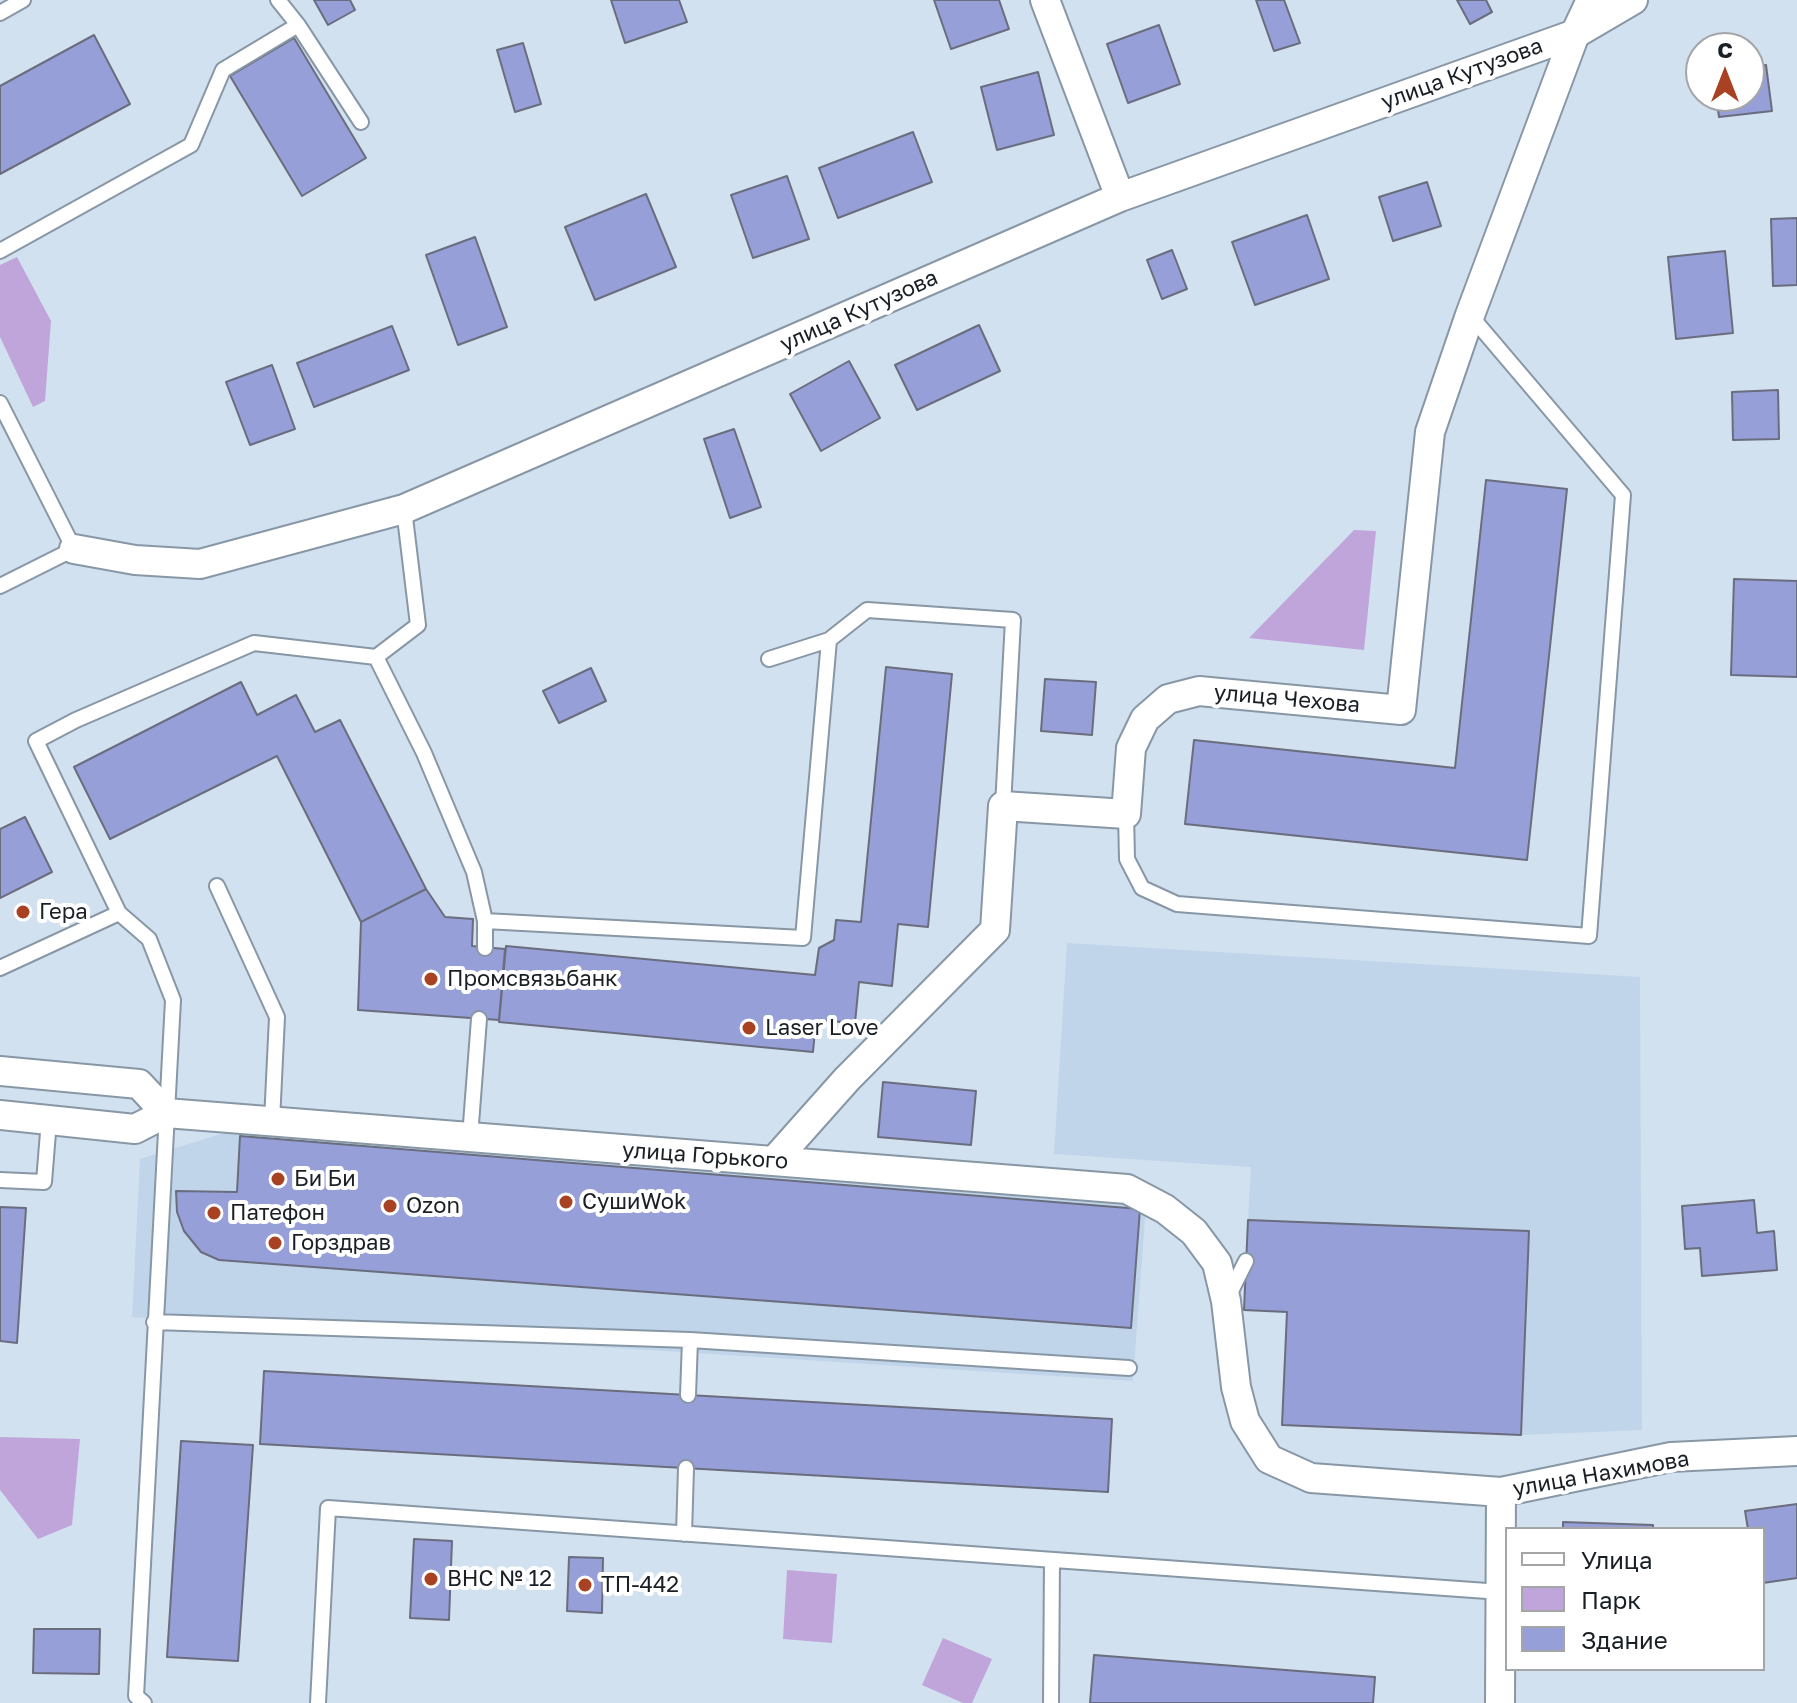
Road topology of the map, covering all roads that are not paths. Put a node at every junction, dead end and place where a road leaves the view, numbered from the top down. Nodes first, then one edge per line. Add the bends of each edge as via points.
1 (23, 0) edge
2 (278, 0) edge
3 (1045, 0) edge
4 (1591, 0) edge
5 (1633, 0) edge
6 (0, 13) edge
7 (298, 25) junction
8 (1575, 34) junction
9 (361, 122) dead end
10 (1120, 197) junction
11 (0, 251) edge
12 (1470, 315) junction
13 (0, 403) edge
14 (404, 509) junction
15 (74, 549) junction
16 (0, 586) edge
17 (829, 640) junction
18 (376, 657) junction
19 (769, 659) dead end
20 (1003, 806) junction
21 (1126, 814) junction
22 (217, 886) dead end
23 (119, 913) junction
24 (485, 921) junction
25 (485, 948) dead end
26 (0, 968) edge
27 (479, 1019) dead end
28 (0, 1071) edge
29 (166, 1113) junction
30 (0, 1115) edge
31 (49, 1120) junction
32 (272, 1121) junction
33 (470, 1137) junction
34 (774, 1161) junction
35 (0, 1180) edge
36 (1246, 1261) dead end
37 (1217, 1263) joint
38 (1226, 1301) junction
39 (154, 1322) junction
40 (690, 1340) junction
41 (1129, 1368) dead end
42 (688, 1395) dead end
43 (1797, 1451) edge
44 (686, 1468) dead end
45 (1501, 1492) junction
46 (684, 1534) junction
47 (1052, 1560) junction
48 (1501, 1592) junction
49 (139, 1701) edge
50 (318, 1703) edge
51 (1051, 1703) edge
52 (1500, 1703) edge

1 - 6 lane
2 - 7 lane
3 - 10 street
4 - 8 street, улица Чехова
5 - 8 street, улица Кутузова
7 - 9 lane
7 - 11 lane via 223,70 191,145
8 - 10 street, улица Кутузова
8 - 12 street, улица Чехова
10 - 14 street, улица Кутузова
12 - 21 street, улица Чехова via 1430,432 1401,710 1199,691 1168,699 1145,719 1131,748
12 - 21 lane via 1623,495 1589,936 1177,904 1142,888 1127,859
13 - 15 lane
14 - 15 street, улица Кутузова via 200,564
14 - 18 lane via 418,625
15 - 16 lane
17 - 19 lane
17 - 20 lane via 867,610 1013,620
17 - 24 lane via 803,938
18 - 23 lane via 254,643 36,741
18 - 24 lane via 468,858
20 - 21 street
20 - 34 street via 995,930
22 - 32 lane via 277,1017
23 - 26 lane
23 - 29 lane via 149,939 173,1000
24 - 25 lane
27 - 33 lane
28 - 29 street via 139,1084
29 - 31 street, улица Горького via 135,1129
29 - 32 street, улица Горького
29 - 39 lane
30 - 31 street, улица Горького
31 - 35 lane via 44,1182
32 - 33 street, улица Горького
33 - 34 street, улица Горького
34 - 37 street, улица Горького via 1127,1189 1194,1232
36 - 38 lane
37 - 38 street, улица Нахимова
38 - 45 street, улица Нахимова via 1245,1421 1269,1459 1311,1478
39 - 40 lane
39 - 49 lane
40 - 41 lane
40 - 42 lane
43 - 45 street, улица Нахимова via 1671,1457
44 - 46 lane
45 - 48 street
46 - 47 lane
46 - 50 lane via 328,1508
47 - 48 lane
47 - 51 lane
48 - 52 street

